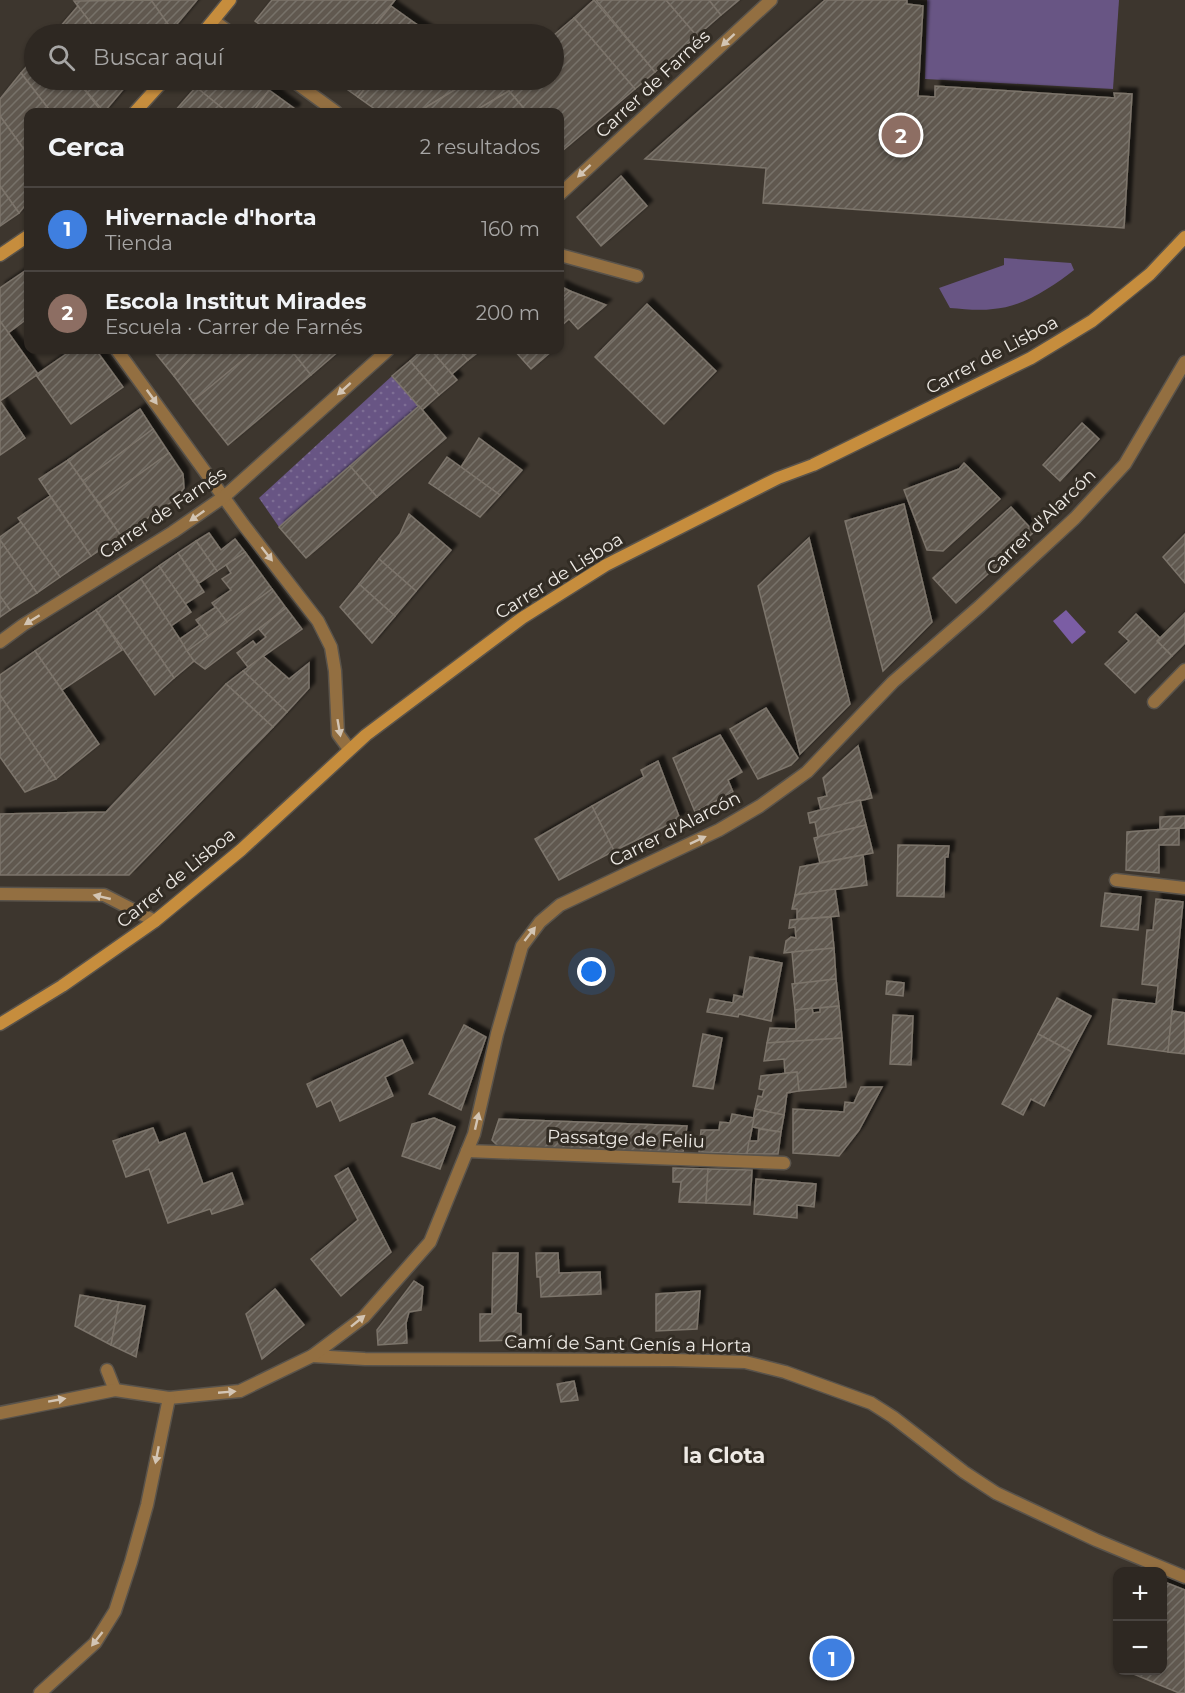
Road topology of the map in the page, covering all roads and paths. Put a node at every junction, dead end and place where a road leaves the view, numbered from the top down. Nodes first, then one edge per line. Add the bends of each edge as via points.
1 (230, 0) edge
2 (771, 0) edge
3 (214, 21) junction
4 (211, 24) edge
5 (218, 24) edge
6 (155, 90) edge
7 (306, 90) edge
8 (139, 108) edge
9 (330, 108) edge
10 (564, 190) edge
11 (1185, 237) edge
12 (24, 239) edge
13 (0, 255) edge
14 (564, 256) edge
15 (636, 276) dead end
16 (120, 354) edge
17 (384, 354) edge
18 (1185, 362) edge
19 (225, 496) junction
20 (0, 642) edge
21 (1185, 670) edge
22 (1154, 702) dead end
23 (349, 749) junction
24 (1116, 880) dead end
25 (1185, 888) edge
26 (0, 894) edge
27 (155, 921) junction
28 (0, 1024) edge
29 (467, 1151) junction
30 (784, 1163) dead end
31 (312, 1356) junction
32 (107, 1370) dead end
33 (115, 1390) junction
34 (169, 1398) junction
35 (0, 1413) edge
36 (1185, 1577) edge
37 (40, 1693) edge

1 - 3 street
2 -> 10 street, Carrer de Farnés
3 - 4 street
3 - 5 street
6 - 8 street
7 - 9 street
11 - 23 street, Carrer de Lisboa via 1150,274 1092,321 1031,358 606,565 522,618
12 - 13 street
14 - 15 street
16 -> 19 street
17 -> 19 street, Carrer de Farnés
29 -> 18 street, Carrer d'Alarcón via 522,946 540,922 560,905 719,830 807,772 893,682 1066,526 1125,464
19 -> 20 street, Carrer de Farnés
19 -> 23 street via 318,621 331,647 338,734
21 - 22 street
23 - 27 street, Carrer de Lisboa via 241,850
24 - 25 street
27 -> 26 street via 104,895
27 - 28 street, Carrer de Lisboa
29 - 30 street, Passatge de Feliu
31 -> 29 street, Carrer d'Alarcón via 364,1317 430,1242
34 -> 31 street, Camí de Sant Genís a Horta via 240,1391
31 - 36 street, Camí de Sant Genís a Horta via 735,1361 775,1369 871,1403 996,1492 1086,1536
32 - 33 street
33 - 34 street, Camí de Sant Genís a Horta
35 -> 33 street, Camí de Sant Genís a Horta
34 -> 37 street via 147,1505 115,1611 95,1643

